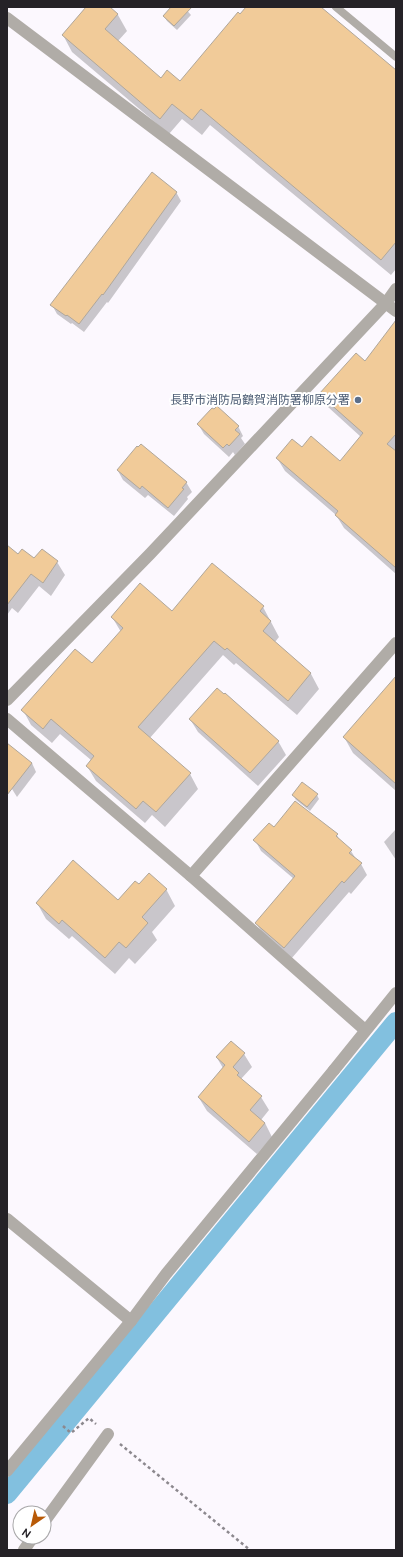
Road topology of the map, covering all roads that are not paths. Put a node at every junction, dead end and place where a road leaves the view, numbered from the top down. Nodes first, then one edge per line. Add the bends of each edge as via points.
1 (336, 7) edge
2 (7, 18) edge
3 (396, 57) edge
4 (396, 289) edge
5 (386, 303) junction
6 (396, 311) edge
7 (396, 643) edge
8 (7, 700) edge
9 (7, 719) edge
10 (191, 876) junction
11 (396, 993) edge
12 (365, 1030) junction
13 (7, 1219) edge
14 (131, 1321) junction
15 (108, 1434) road end
16 (7, 1471) edge
17 (52, 1511) edge

1 - 3 lane
2 - 5 street
4 - 5 street
5 - 6 street
5 - 8 street via 150,554
7 - 10 street
9 - 10 street
10 - 12 street
11 - 12 street
12 - 14 street via 166,1274
13 - 14 street
14 - 16 street
15 - 17 street

